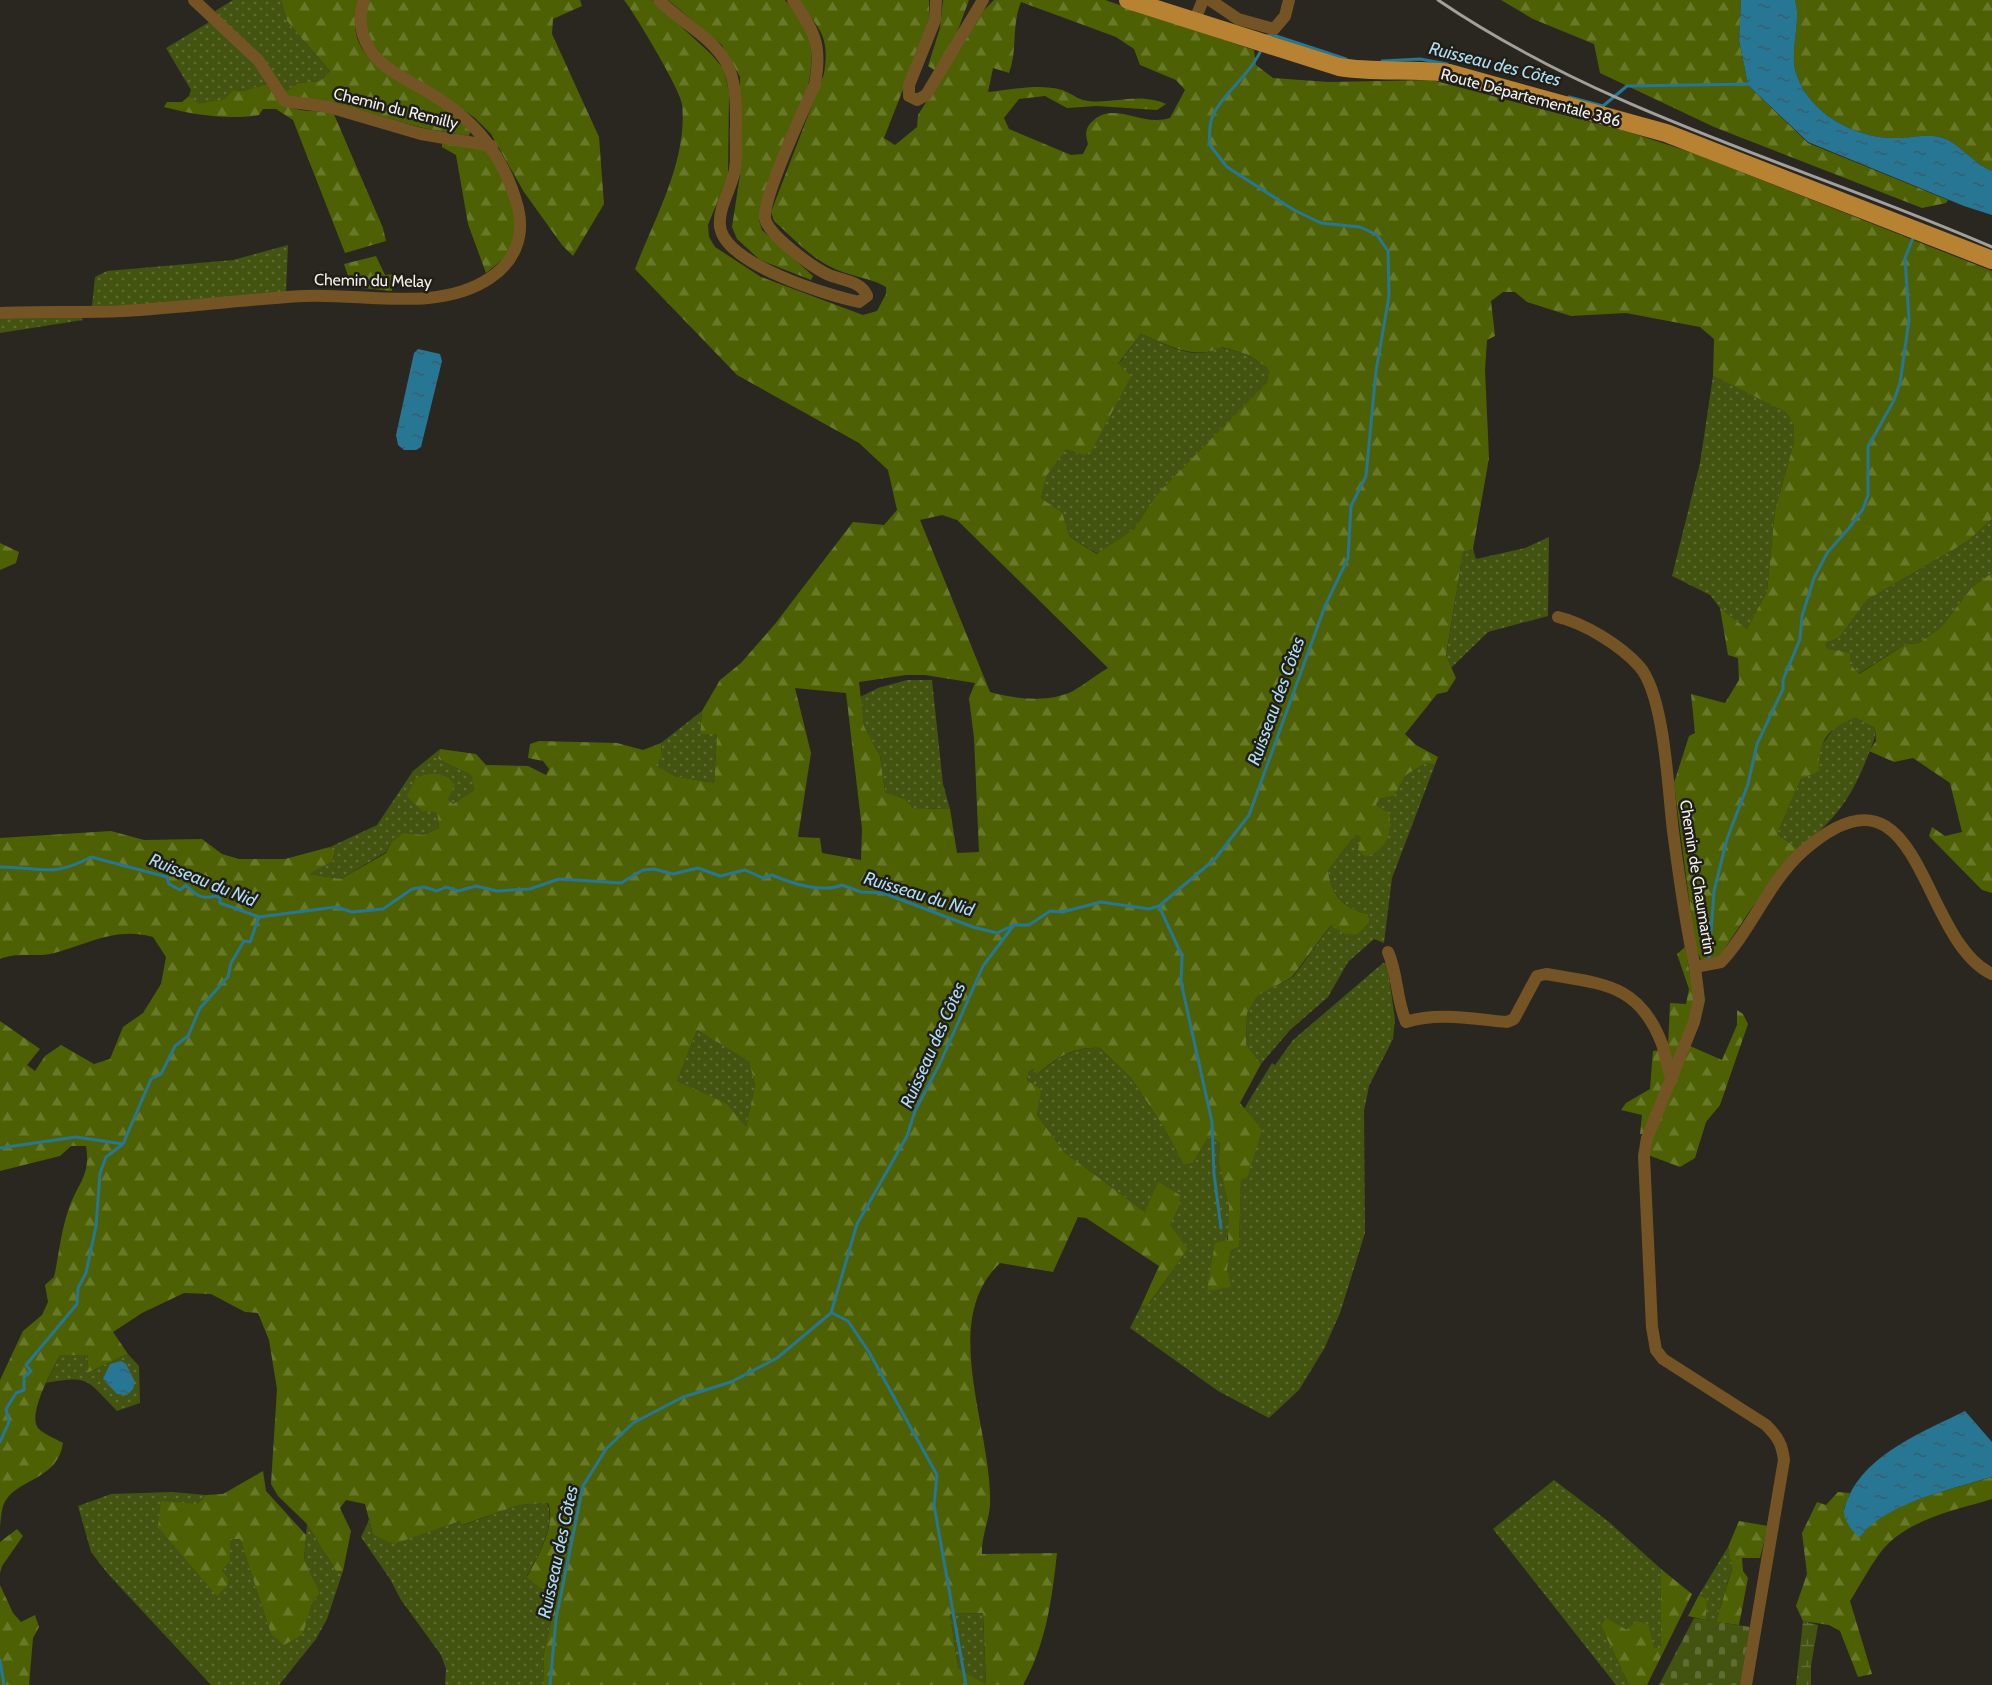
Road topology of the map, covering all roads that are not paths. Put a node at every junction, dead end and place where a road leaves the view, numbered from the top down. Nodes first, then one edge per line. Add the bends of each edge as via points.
1 (194, 0) edge
2 (364, 0) edge
3 (659, 0) edge
4 (793, 0) edge
5 (936, 0) edge
6 (983, 0) edge
7 (1128, 0) edge
8 (1203, 0) edge
9 (1210, 0) edge
10 (1288, 0) edge
11 (1194, 22) junction
12 (492, 146) junction
13 (1992, 260) edge
14 (0, 313) edge
15 (1558, 616) dead end
16 (1388, 952) dead end
17 (1695, 967) junction
18 (1992, 974) edge
19 (1672, 1080) junction
20 (1746, 1685) edge

1 - 12 street, Chemin du Remilly via 258,60 285,101 329,107 421,134
2 - 12 street, Chemin du Melay via 362,35 374,55 443,100
3 - 4 street via 714,47 733,81 735,170 720,227 726,242 765,271 828,295 859,302 867,296 866,291 826,274 770,231 765,217 771,191 815,84 818,66 812,28
5 - 6 street via 935,20 909,85 909,96 917,100 926,95
7 - 11 main road, Route Départementale 386
8 - 11 street
9 - 10 street via 1238,19 1274,29 1285,16
11 - 13 main road, Route Départementale 386 via 1339,68 1449,73 1647,128
12 - 14 street, Chemin du Melay via 515,196 521,221 520,239 504,269 466,292 423,299 328,295 120,311
15 - 17 street, Chemin de Chaumartin via 1576,621 1620,651 1640,667 1648,684 1662,738
16 - 19 street via 1406,1022 1444,1017 1507,1022 1514,1019 1537,976 1546,974 1610,986 1629,994 1650,1020 1663,1046
17 - 18 street, Chemin de Chaumartin via 1721,962 1784,872 1802,853 1857,819 1887,827 1901,841 1957,941 1971,960
17 - 19 street via 1699,1000
19 - 20 street via 1647,1138 1644,1156 1656,1350 1674,1369 1766,1425 1779,1438 1784,1460

